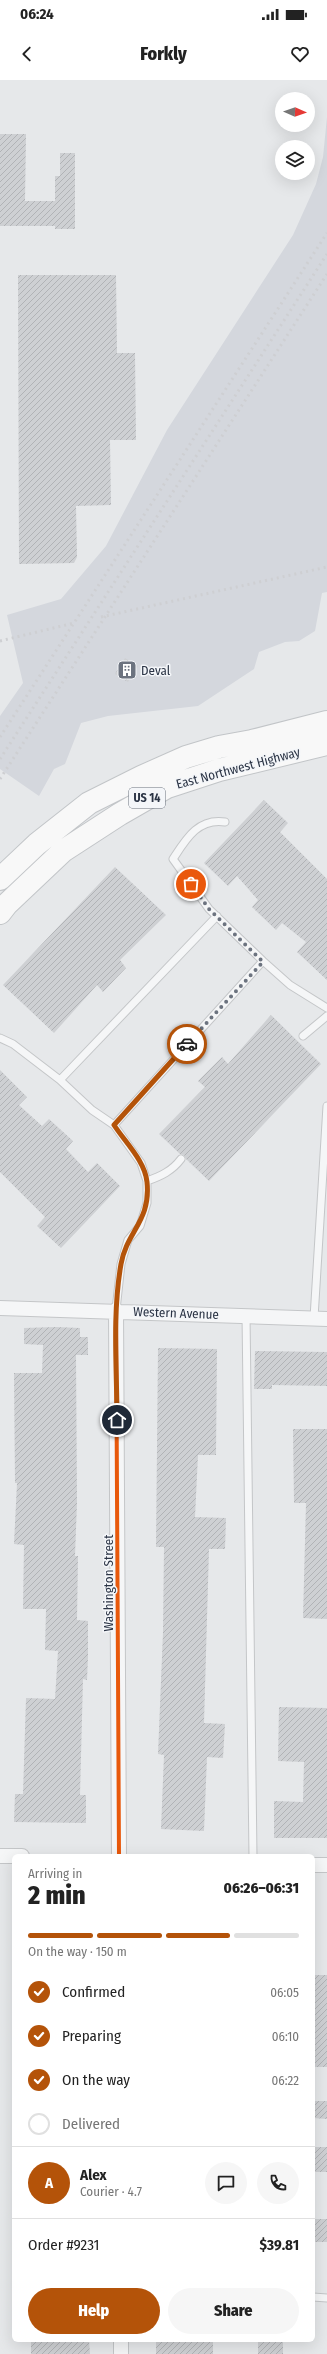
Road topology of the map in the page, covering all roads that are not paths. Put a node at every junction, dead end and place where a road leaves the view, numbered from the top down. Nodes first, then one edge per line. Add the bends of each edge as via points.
1 (327, 722) edge
2 (327, 744) edge
3 (225, 822) dead end
4 (0, 879) edge
5 (0, 913) edge
6 (217, 916) junction
7 (263, 962) junction
8 (327, 1008) edge
9 (327, 1016) edge
10 (303, 1036) dead end
11 (0, 1038) edge
12 (60, 1080) junction
13 (327, 1106) edge
14 (114, 1125) junction
15 (181, 1159) dead end
16 (147, 1181) junction
17 (0, 1308) edge
18 (116, 1310) junction
19 (246, 1316) junction
20 (321, 1318) edge
21 (119, 1854) edge
22 (253, 1854) edge
23 (0, 1856) edge
24 (12, 1856) edge
25 (315, 1865) edge
26 (327, 1866) edge
27 (315, 2297) edge
28 (327, 2298) edge
29 (121, 2342) edge
30 (121, 2354) edge

1 - 4 main road, East Northwest Highway / US 14 via 219,747 186,757 141,777 89,803 37,844
2 - 5 main road, East Northwest Highway / US 14 via 219,770 167,787 63,851
3 - 6 lane via 214,820 205,823 186,838 173,859
6 - 7 lane
6 - 12 lane
7 - 8 lane via 290,985
7 - 14 lane
9 - 10 lane
11 - 12 lane via 13,1044
12 - 14 lane via 92,1110
13 - 20 lane
14 - 16 lane via 141,1163
15 - 16 lane via 175,1167
16 - 18 lane via 147,1203 140,1226 128,1240 121,1264
17 - 18 street, Western Avenue
18 - 19 street, Western Avenue
18 - 21 street, Washington Street
19 - 20 street, Western Avenue
19 - 22 lane
23 - 24 street
25 - 26 street
27 - 28 lane
29 - 30 street

